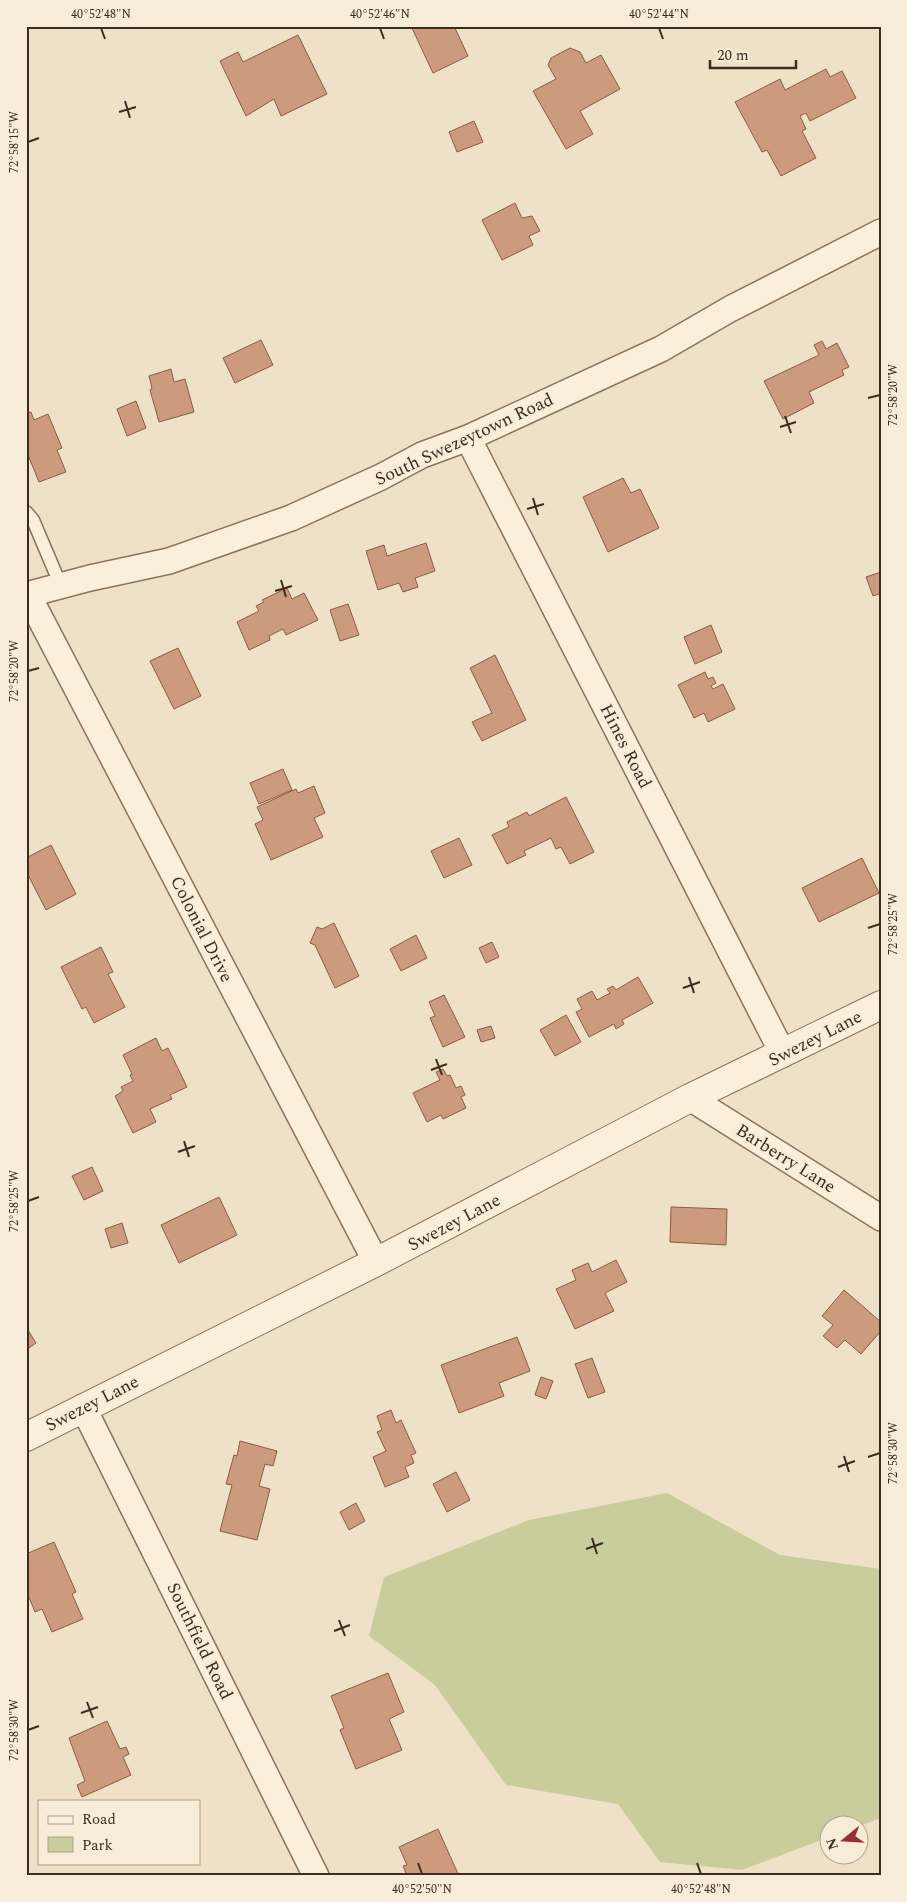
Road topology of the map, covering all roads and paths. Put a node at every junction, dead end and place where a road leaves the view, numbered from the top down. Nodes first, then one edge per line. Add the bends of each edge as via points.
1 (881, 232) edge
2 (468, 438) junction
3 (26, 512) edge
4 (61, 586) junction
5 (27, 595) edge
6 (881, 1005) edge
7 (783, 1054) junction
8 (690, 1098) junction
9 (881, 1218) edge
10 (376, 1262) junction
11 (83, 1407) junction
12 (26, 1437) edge
13 (316, 1876) edge

1 - 2 street, South Swezeytown Road via 661,348
2 - 4 street, South Swezeytown Road via 422,455 381,477 251,533 168,561
2 - 7 street, Hines Road
3 - 4 lane
4 - 5 street, South Swezeytown Road
5 - 10 street, Colonial Drive
6 - 7 street, Swezey Lane
7 - 8 street, Swezey Lane
8 - 9 street, Barberry Lane
8 - 10 street, Swezey Lane
10 - 11 street, Swezey Lane
11 - 12 street, Swezey Lane
11 - 13 street, Southfield Road

